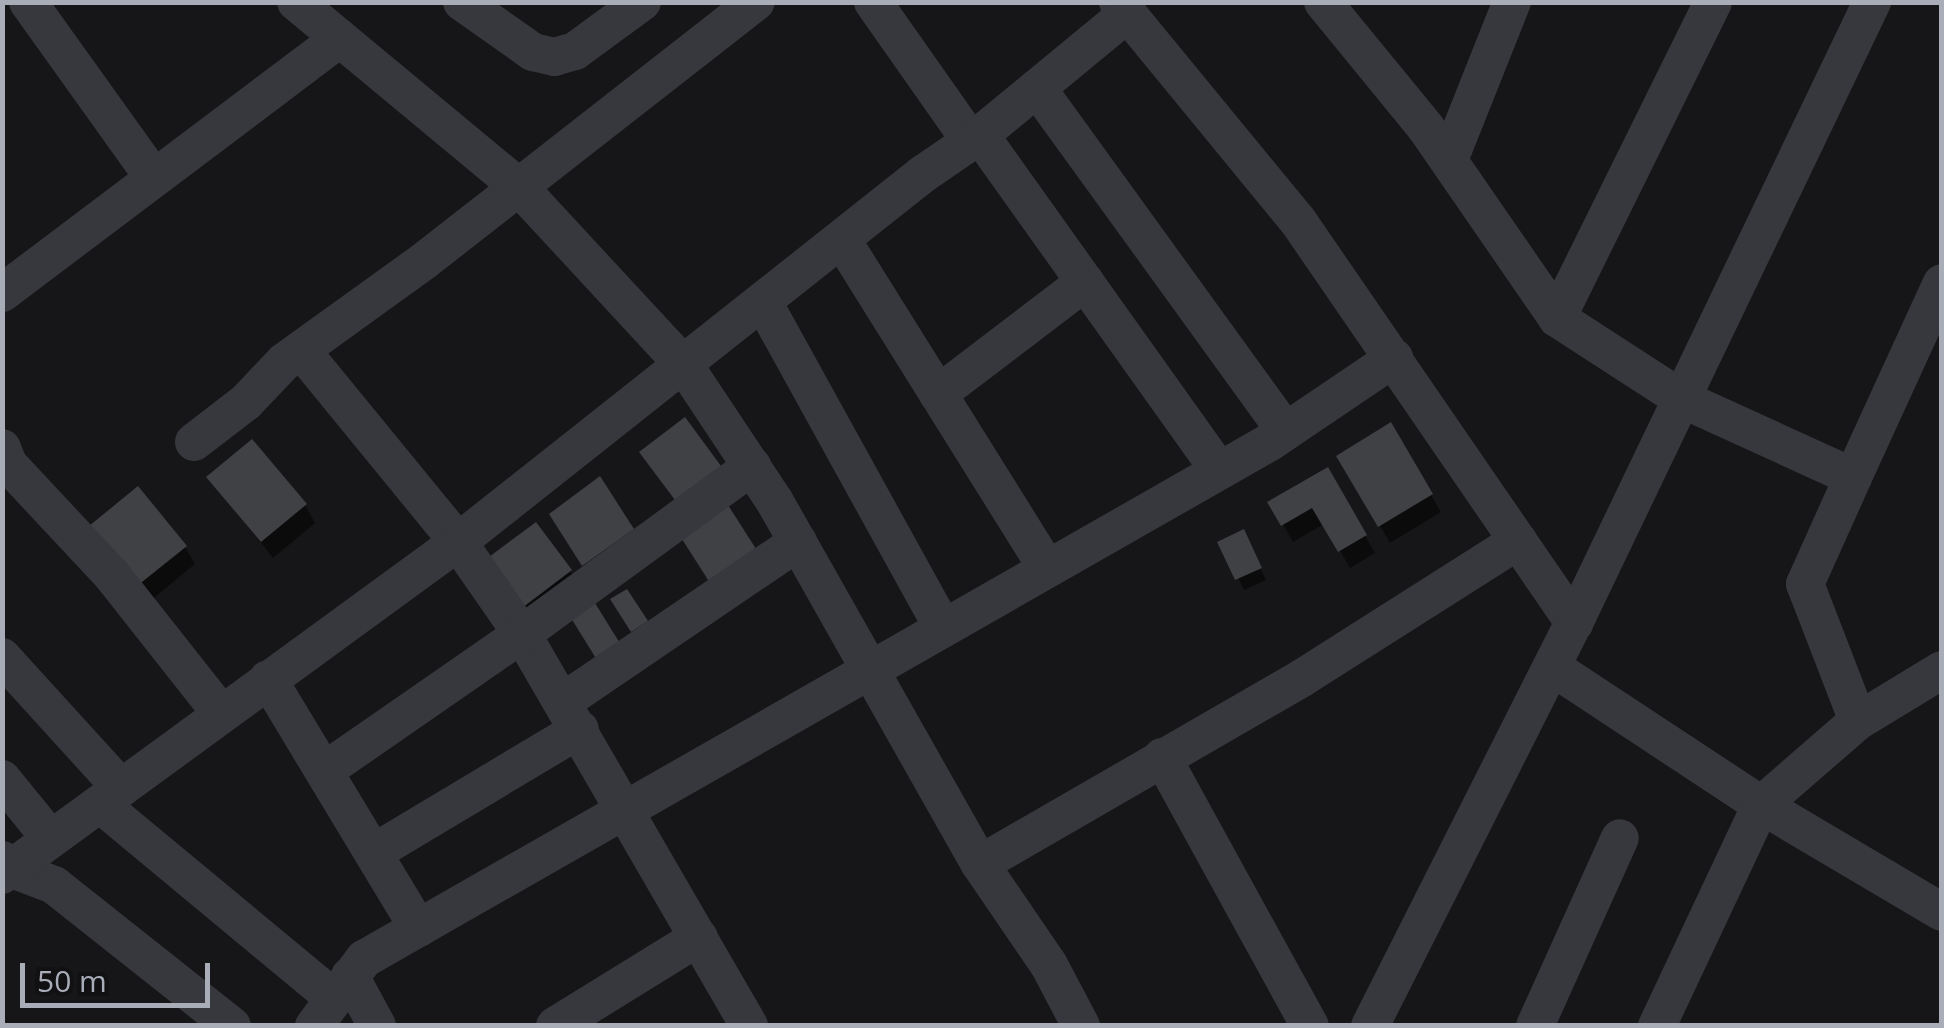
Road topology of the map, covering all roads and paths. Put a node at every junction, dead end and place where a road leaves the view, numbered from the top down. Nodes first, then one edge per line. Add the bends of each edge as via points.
1 (28, 2) edge
2 (296, 2) edge
3 (462, 2) edge
4 (642, 2) edge
5 (756, 2) edge
6 (874, 2) edge
7 (1323, 2) edge
8 (1512, 2) edge
9 (1713, 2) edge
10 (1872, 2) edge
11 (1122, 8) edge
12 (340, 38) junction
13 (1037, 88) junction
14 (975, 137) junction
15 (1449, 160) junction
16 (154, 178) junction
17 (518, 186) junction
18 (842, 240) junction
19 (1086, 282) junction
20 (1941, 289) edge
21 (2, 293) edge
22 (763, 302) junction
23 (1557, 318) junction
24 (300, 350) junction
25 (1394, 358) junction
26 (684, 366) junction
27 (938, 394) junction
28 (1682, 400) junction
29 (1285, 431) junction
30 (194, 442) dead end
31 (2, 448) edge
32 (752, 466) junction
33 (1219, 470) junction
34 (1853, 477) junction
35 (1518, 541) junction
36 (458, 542) junction
37 (798, 542) junction
38 (1046, 568) junction
39 (1574, 622) junction
40 (942, 626) junction
41 (522, 634) junction
42 (2, 657) edge
43 (1552, 667) junction
44 (868, 668) junction
45 (1942, 670) edge
46 (268, 679) junction
47 (220, 712) junction
48 (572, 715) junction
49 (1858, 721) junction
50 (1162, 757) junction
51 (324, 771) junction
52 (2, 779) edge
53 (110, 796) junction
54 (1760, 804) junction
55 (626, 808) junction
56 (1620, 838) dead end
57 (51, 839) junction
58 (373, 852) junction
59 (980, 864) junction
60 (6, 868) edge
61 (1937, 903) edge
62 (418, 928) junction
63 (699, 937) junction
64 (333, 1000) edge
65 (736, 1021) edge
66 (232, 1026) edge
67 (377, 1026) edge
68 (554, 1026) edge
69 (1080, 1026) edge
70 (1310, 1026) edge
71 (1370, 1026) edge
72 (1535, 1026) edge
73 (1657, 1026) edge

1 - 16 street
2 - 12 street
3 - 4 street via 533,52 554,57 574,51
5 - 17 street
6 - 14 street
7 - 15 street
8 - 15 street
9 - 23 street
10 - 28 street
11 - 13 street
11 - 25 street via 1298,221
12 - 16 street
12 - 17 street
13 - 14 street
13 - 29 street
14 - 18 street
14 - 19 street
15 - 23 street
16 - 21 street
17 - 24 street
17 - 26 street
18 - 22 street
18 - 27 street
19 - 27 street
19 - 33 street
20 - 34 street
22 - 26 street
22 - 40 street
23 - 28 street
24 - 30 street
24 - 36 street
25 - 29 street
25 - 35 street
26 - 32 street
26 - 36 street
27 - 38 street
28 - 34 street
28 - 39 street
29 - 33 street
31 - 47 street via 8,464 111,574
32 - 37 street
32 - 41 street
33 - 38 street
34 - 49 street via 1805,584
35 - 39 street
35 - 50 street via 1302,678
36 - 41 street
36 - 46 street
37 - 44 street
37 - 48 street
38 - 40 street
39 - 43 street
40 - 44 street
41 - 48 street
41 - 51 street
42 - 53 street
43 - 54 street
43 - 71 street
44 - 55 street
44 - 59 street
45 - 49 street
46 - 47 street
46 - 51 street
47 - 53 street
48 - 55 street
48 - 58 street
49 - 54 street
50 - 59 street
50 - 70 street
51 - 58 street
52 - 57 street
53 - 57 street
53 - 64 street
54 - 61 street
54 - 73 street
55 - 62 street
55 - 63 street
56 - 72 street
57 - 60 street
58 - 62 street
59 - 69 street via 1049,965
60 - 66 street via 54,884
62 - 64 street via 364,959
63 - 65 street
63 - 68 street
64 - 67 street

